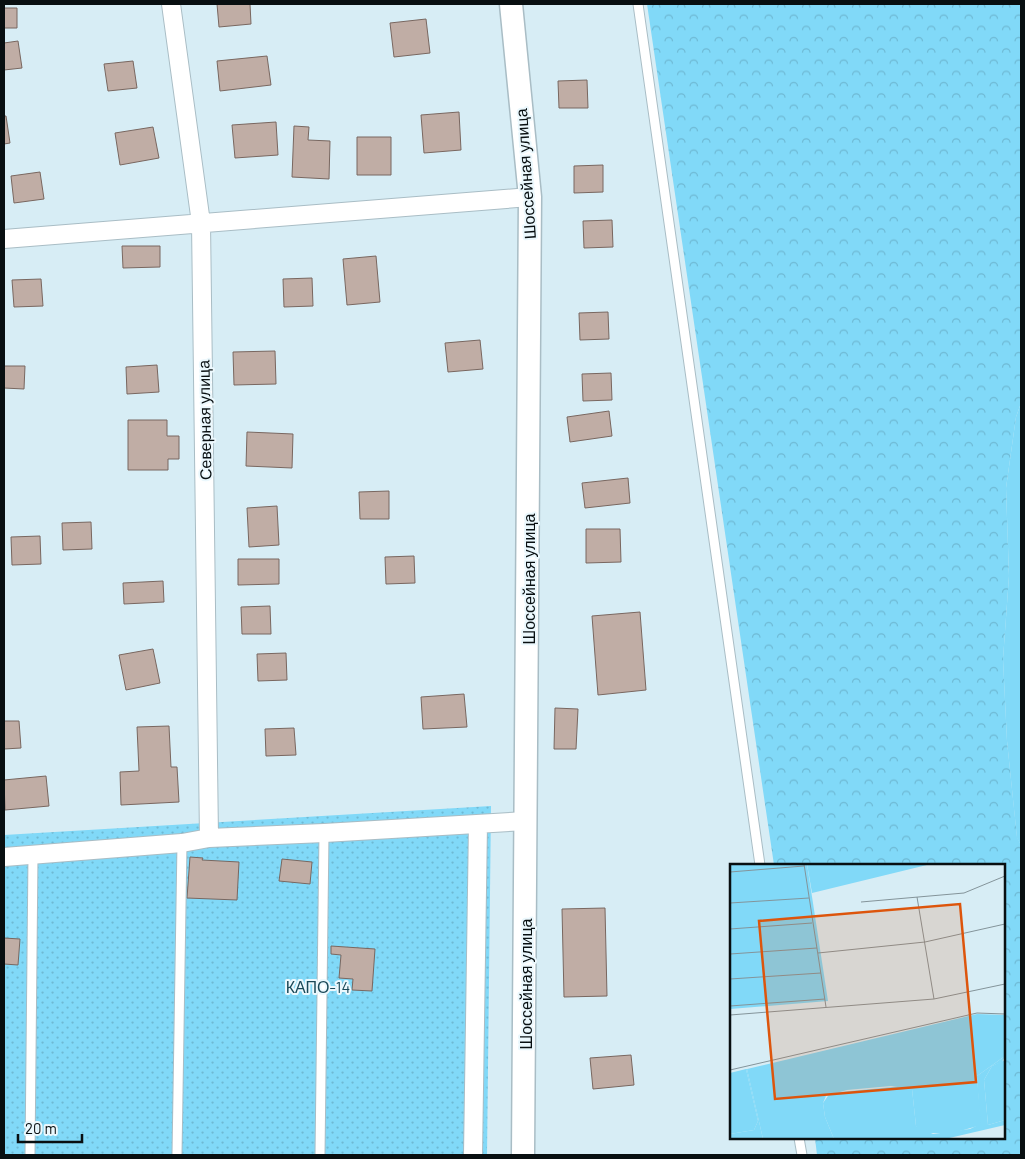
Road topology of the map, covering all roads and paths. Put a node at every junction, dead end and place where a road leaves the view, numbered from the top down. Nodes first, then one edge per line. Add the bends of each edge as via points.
1 (171, 4) edge
2 (511, 4) edge
3 (638, 4) edge
4 (530, 197) junction
5 (201, 223) junction
6 (4, 239) edge
7 (526, 821) junction
8 (478, 824) junction
9 (324, 833) junction
10 (209, 838) junction
11 (182, 843) junction
12 (34, 855) junction
13 (4, 857) edge
14 (760, 864) edge
15 (799, 1139) edge
16 (30, 1155) edge
17 (177, 1155) edge
18 (320, 1155) edge
19 (473, 1155) edge
20 (523, 1155) edge
21 (802, 1155) edge

1 - 5 street, Северная улица
2 - 4 street, Шоссейная улица
3 - 14 lane
4 - 5 street
4 - 7 street, Шоссейная улица
5 - 6 street
5 - 10 street, Северная улица
7 - 8 street
7 - 20 street, Шоссейная улица
8 - 9 street
8 - 19 street
9 - 10 street
9 - 18 lane
10 - 11 street
11 - 12 street
11 - 17 lane
12 - 13 street
12 - 16 lane
15 - 21 lane

